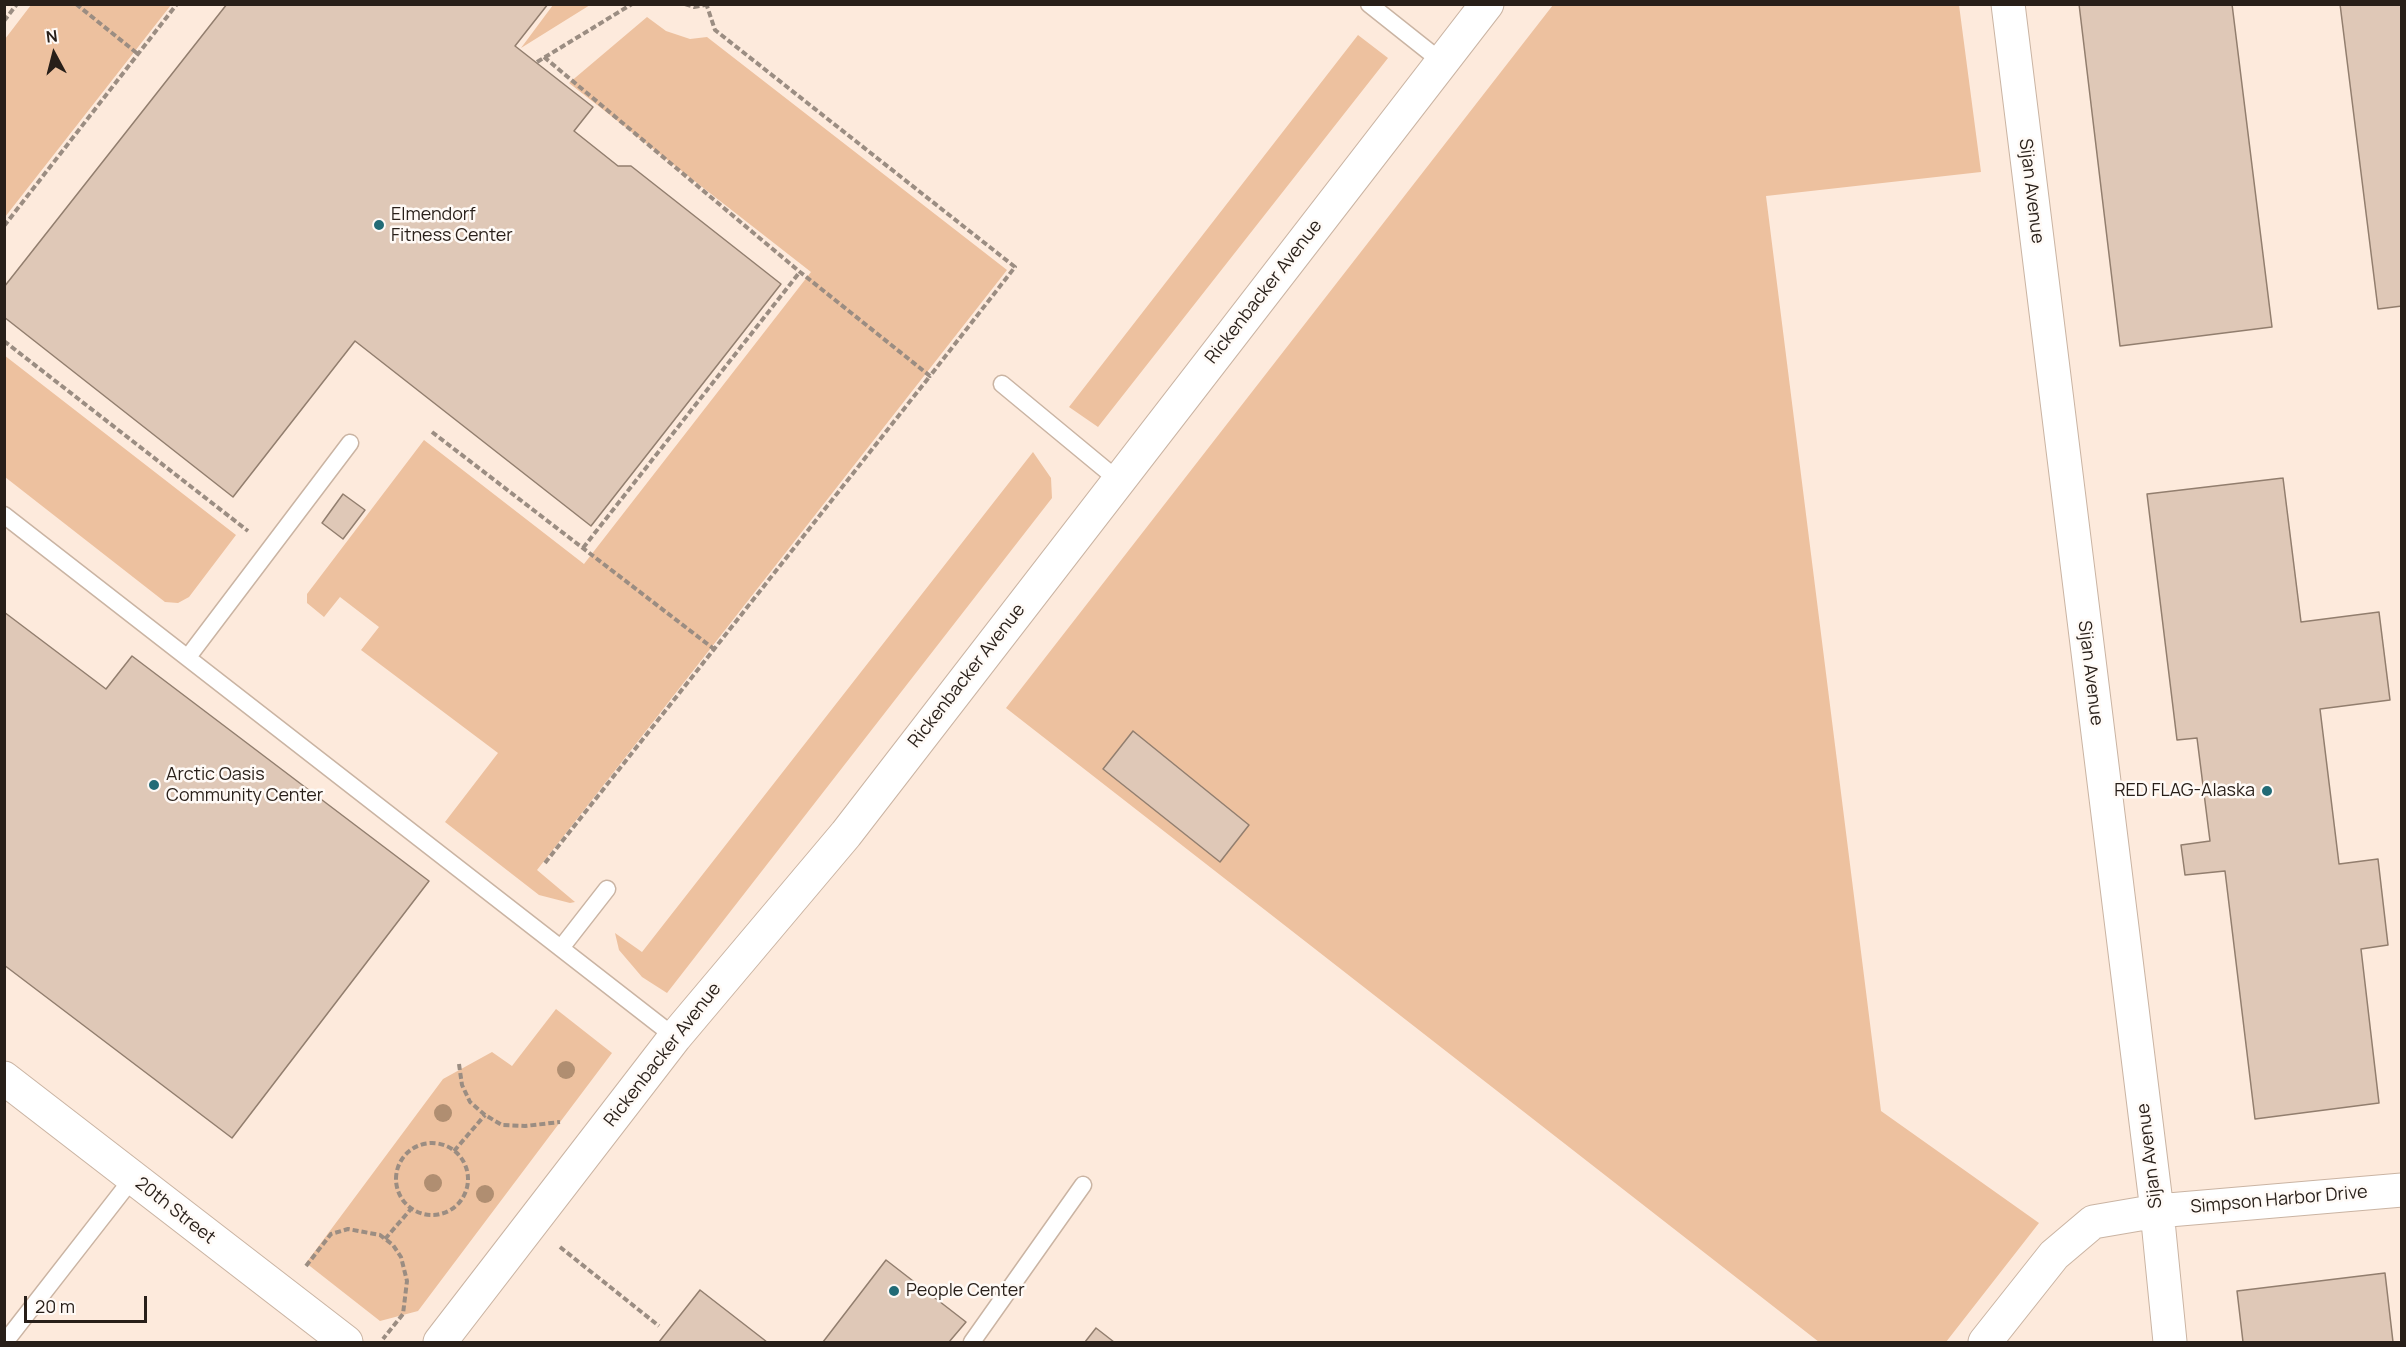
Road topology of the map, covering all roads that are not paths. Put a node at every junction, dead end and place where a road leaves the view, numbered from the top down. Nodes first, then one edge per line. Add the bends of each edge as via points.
1 (1369, 4) edge
2 (1487, 4) edge
3 (2008, 4) edge
4 (1442, 62) junction
5 (1002, 384) dead end
6 (350, 442) dead end
7 (1118, 480) junction
8 (4, 515) edge
9 (188, 657) junction
10 (607, 889) dead end
11 (561, 948) junction
12 (675, 1037) junction
13 (4, 1078) edge
14 (132, 1179) junction
15 (1083, 1185) dead end
16 (2402, 1190) edge
17 (2157, 1211) junction
18 (5, 1342) edge
19 (346, 1342) edge
20 (440, 1342) edge
21 (972, 1342) edge
22 (1985, 1342) edge
23 (2170, 1342) edge

1 - 4 lane
2 - 4 street, Rickenbacker Avenue
3 - 17 street, Sijan Avenue
4 - 7 street, Rickenbacker Avenue
5 - 7 lane
6 - 9 lane
7 - 12 street, Rickenbacker Avenue via 846,834
8 - 9 lane
9 - 11 lane
10 - 11 lane
11 - 12 lane
12 - 20 street, Rickenbacker Avenue
13 - 14 street, 20th Street
14 - 18 lane
14 - 19 street, 20th Street
15 - 21 lane
16 - 17 street, Simpson Harbor Drive
17 - 22 street, Simpson Harbor Drive via 2093,1222 2054,1255
17 - 23 street, Sijan Avenue

